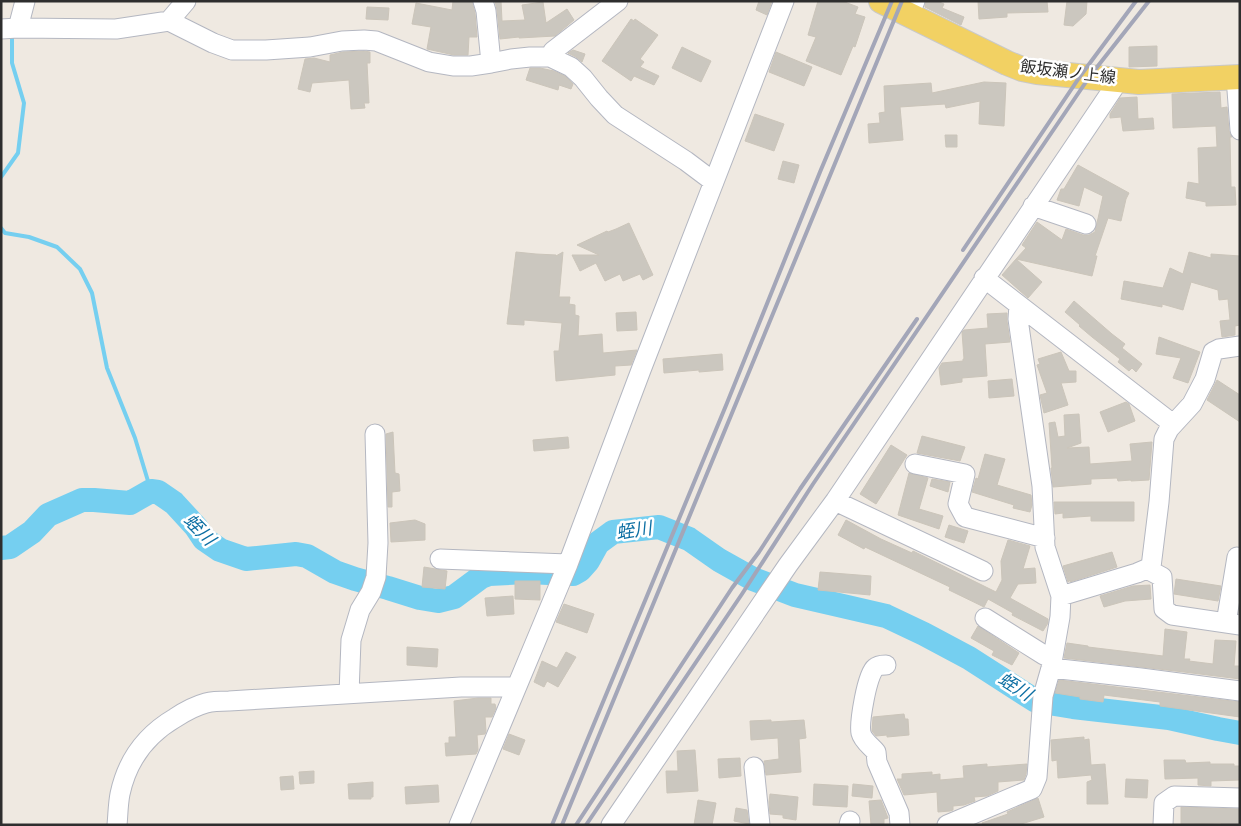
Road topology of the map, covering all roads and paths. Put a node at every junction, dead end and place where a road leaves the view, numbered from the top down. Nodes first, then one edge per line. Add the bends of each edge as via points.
1 (25, 1) edge
2 (186, 1) edge
3 (483, 1) edge
4 (618, 1) edge
5 (784, 1) edge
6 (881, 1) edge
7 (912, 8) edge
8 (169, 20) junction
9 (9, 29) edge
10 (550, 57) junction
11 (491, 64) junction
12 (1238, 77) edge
13 (1119, 80) junction
14 (1240, 130) edge
15 (714, 182) junction
16 (1033, 206) junction
17 (1086, 224) dead end
18 (984, 278) junction
19 (1019, 305) junction
20 (1240, 346) edge
21 (1173, 424) junction
22 (375, 434) dead end
23 (915, 464) dead end
24 (835, 501) junction
25 (1044, 538) junction
26 (1237, 557) dead end
27 (440, 559) dead end
28 (1147, 569) junction
29 (983, 571) dead end
30 (564, 573) junction
31 (1061, 596) junction
32 (985, 618) dead end
33 (1233, 624) edge
34 (1052, 662) junction
35 (886, 665) dead end
36 (516, 687) junction
37 (1240, 691) edge
38 (349, 694) junction
39 (754, 767) dead end
40 (1240, 798) edge
41 (117, 825) edge
42 (458, 825) edge
43 (611, 825) edge
44 (760, 825) edge
45 (900, 825) edge
46 (947, 825) edge
47 (1163, 825) edge

1 - 9 street
2 - 8 street
3 - 11 street
4 - 10 street via 553,51
5 - 15 street
6 - 7 main road, 飯坂瀬ノ上線
7 - 13 main road, 飯坂瀬ノ上線 via 978,50 1022,69
8 - 9 street via 116,29
8 - 11 street via 232,50 310,47 364,40 376,41 429,62 453,66
10 - 11 street via 511,59
10 - 15 street via 571,67 615,115
12 - 13 main road, 飯坂瀬ノ上線 via 1139,82
12 - 14 street
13 - 16 street
15 - 30 street
16 - 17 street
16 - 18 street
18 - 19 street
18 - 24 street
19 - 21 street
19 - 25 street via 1018,320 1042,486
20 - 21 street via 1213,352 1205,379 1192,404
21 - 28 street via 1164,440 1151,567
22 - 38 street via 378,543 374,584 360,610 351,640
23 - 25 street via 965,474 958,504 965,518
24 - 29 street
24 - 43 street
25 - 31 street
26 - 33 street
27 - 30 street
28 - 31 street
28 - 33 street via 1162,577 1164,609 1172,615
30 - 36 street
31 - 34 street
32 - 34 street
34 - 37 street
34 - 46 street via 1042,704 1037,777 1032,789
35 - 45 street via 879,665 869,677 861,732 876,752 877,762 899,813
36 - 38 street
36 - 42 street
38 - 41 street via 206,703 167,722 137,752 126,774
39 - 44 street
40 - 47 street via 1174,796 1164,803

